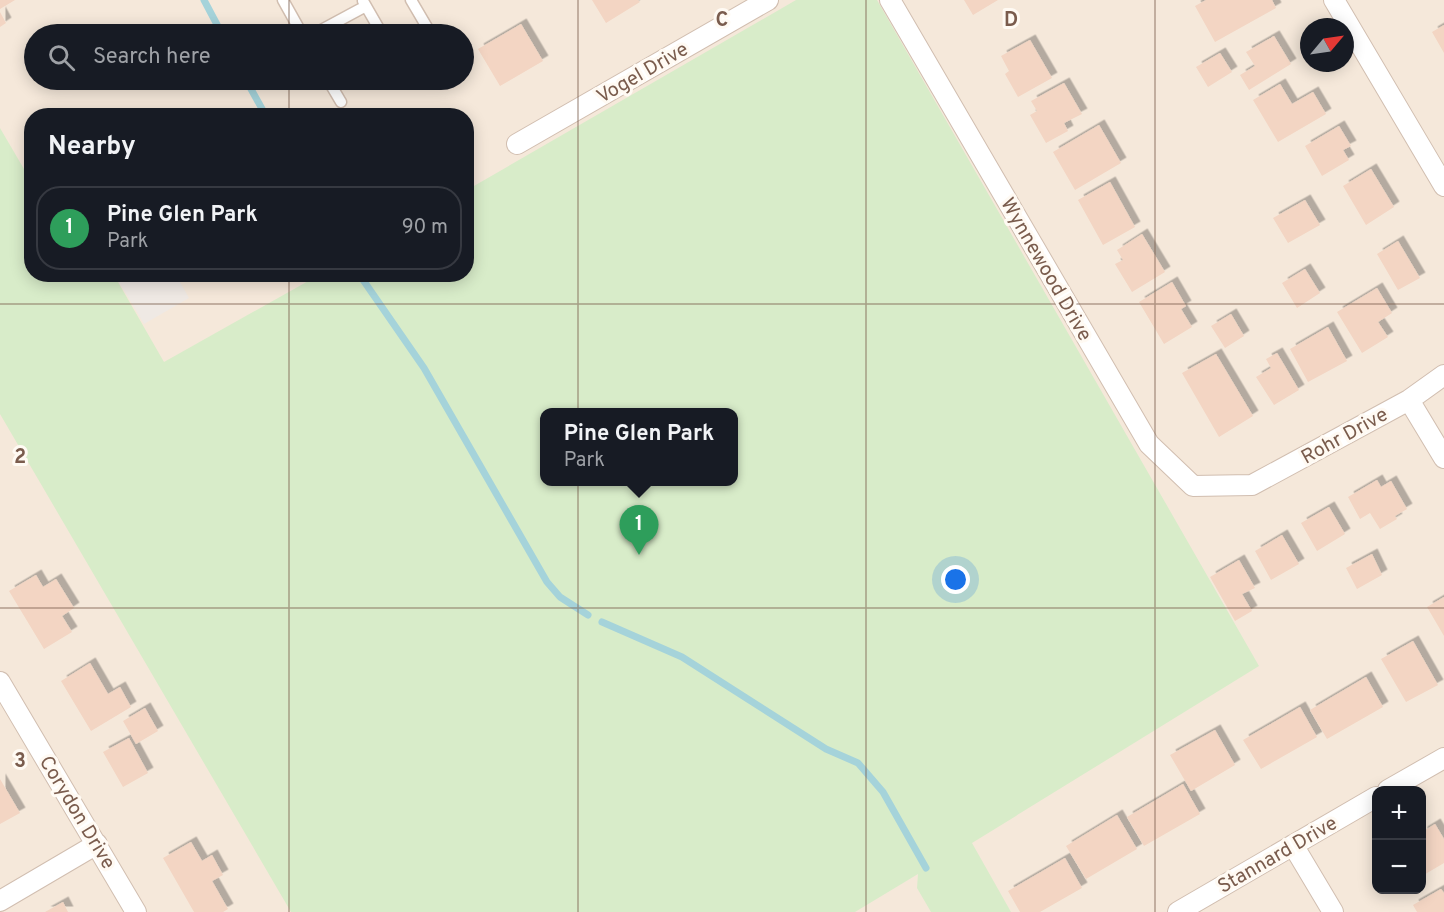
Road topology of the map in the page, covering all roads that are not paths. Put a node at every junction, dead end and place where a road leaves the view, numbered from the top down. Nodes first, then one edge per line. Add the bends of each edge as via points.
1 (283, 0) edge
2 (411, 0) edge
3 (768, 0) edge
4 (890, 0) edge
5 (1334, 0) edge
6 (364, 3) edge
7 (296, 24) edge
8 (330, 24) edge
9 (376, 24) edge
10 (425, 24) edge
11 (334, 90) edge
12 (341, 102) dead end
13 (517, 144) dead end
14 (1444, 186) edge
15 (1444, 375) edge
16 (1409, 400) junction
17 (1444, 458) edge
18 (1241, 486) joint
19 (0, 682) edge
20 (1444, 758) edge
21 (1395, 786) edge
22 (1372, 800) edge
23 (97, 844) junction
24 (1293, 845) junction
25 (0, 901) edge
26 (136, 912) edge
27 (1178, 912) edge
28 (1333, 912) edge

1 - 7 lane
2 - 10 lane
3 - 13 street, Vogel Drive
4 - 18 street, Wynnewood Drive via 1149,444 1193,486
5 - 14 street
6 - 8 lane
6 - 9 lane
11 - 12 lane
15 - 16 street, Rohr Drive
16 - 17 street
16 - 18 street, Rohr Drive via 1252,485
19 - 23 street, Corydon Drive
20 - 21 street
22 - 24 street, Stannard Drive
23 - 25 street
23 - 26 street, Corydon Drive
24 - 27 street, Stannard Drive
24 - 28 street

